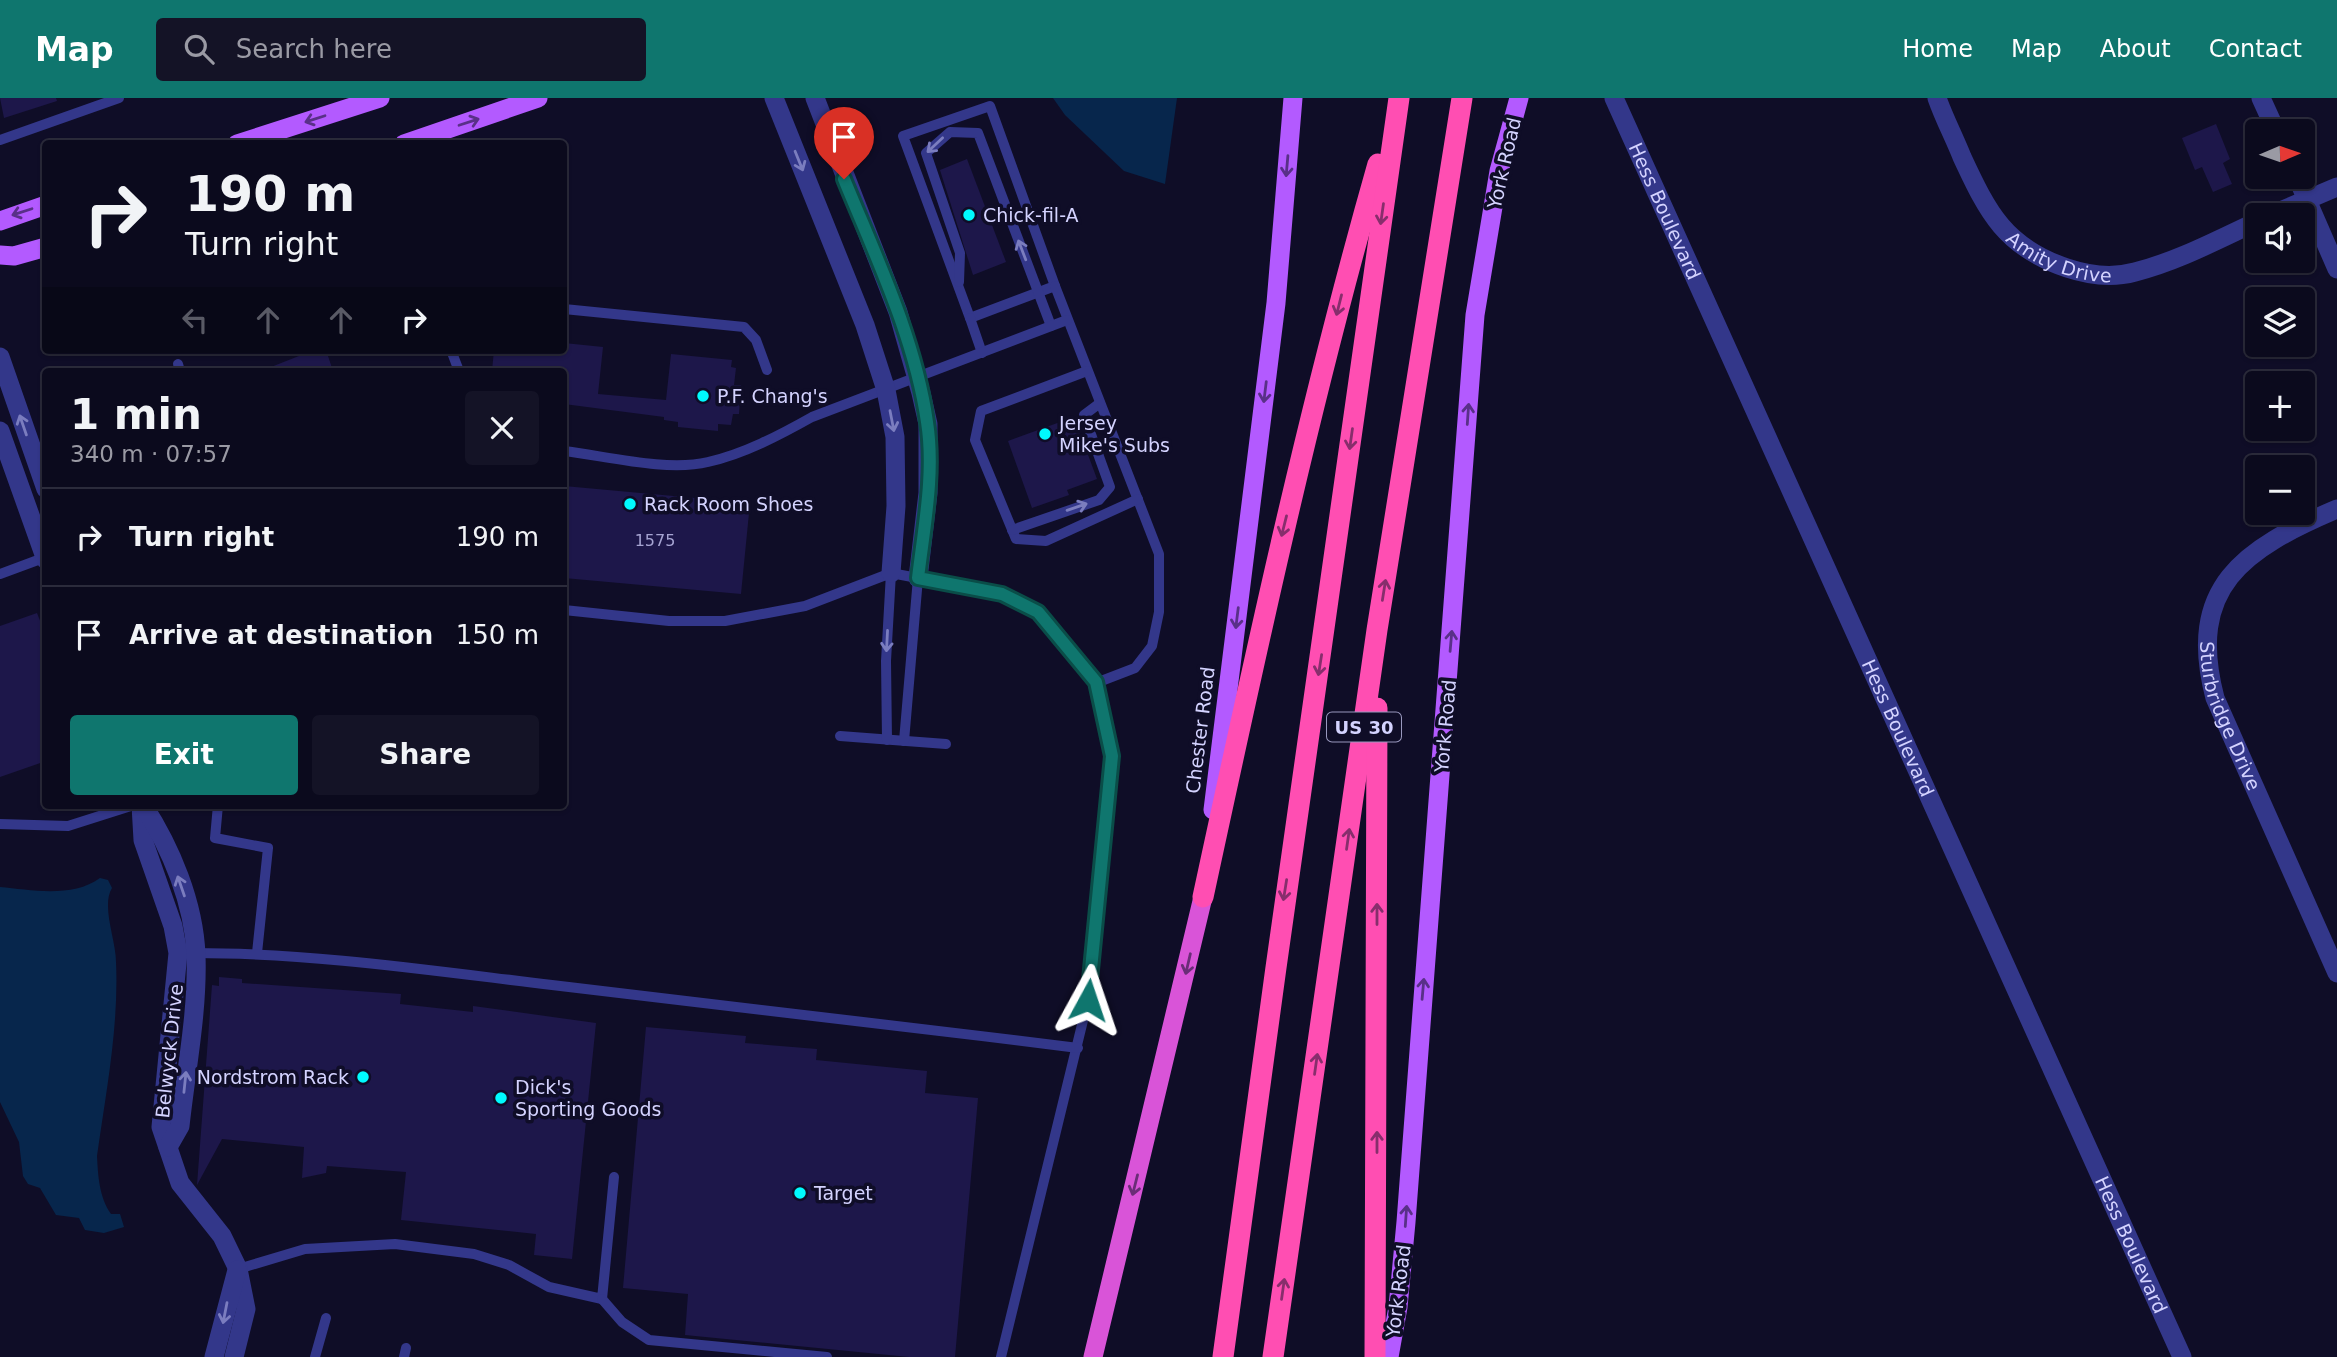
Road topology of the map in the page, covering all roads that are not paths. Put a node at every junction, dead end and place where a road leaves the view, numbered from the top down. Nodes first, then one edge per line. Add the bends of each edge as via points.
1 (119, 98) edge
2 (380, 98) edge
3 (538, 98) edge
4 (774, 98) edge
5 (815, 98) edge
6 (1293, 98) edge
7 (1398, 98) edge
8 (1462, 98) edge
9 (1519, 98) edge
10 (1614, 98) edge
11 (1937, 98) edge
12 (2261, 98) edge
13 (89, 103) edge
14 (2271, 119) edge
15 (0, 140) edge
16 (249, 140) edge
17 (416, 140) edge
18 (2337, 187) edge
19 (2302, 189) edge
20 (2307, 200) junction
21 (2300, 203) edge
22 (42, 206) edge
23 (0, 221) edge
24 (2245, 227) edge
25 (42, 248) edge
26 (0, 255) edge
27 (2337, 269) edge
28 (1055, 286) junction
29 (959, 289) junction
30 (1038, 292) junction
31 (567, 309) edge
32 (970, 318) junction
33 (1067, 320) junction
34 (1051, 326) junction
35 (982, 353) junction
36 (0, 358) edge
37 (767, 370) dead end
38 (1087, 371) junction
39 (918, 378) junction
40 (886, 390) junction
41 (1100, 403) junction
42 (0, 431) edge
43 (567, 451) edge
44 (42, 478) edge
45 (1138, 499) junction
46 (2337, 509) edge
47 (1012, 530) junction
48 (42, 550) edge
49 (42, 559) edge
50 (891, 573) junction
51 (0, 574) edge
52 (918, 578) junction
53 (567, 610) edge
54 (1377, 630) junction
55 (1096, 682) junction
56 (840, 736) dead end
57 (887, 740) junction
58 (904, 741) junction
59 (946, 744) dead end
60 (122, 809) edge
61 (144, 809) edge
62 (218, 809) edge
63 (0, 824) edge
64 (1203, 897) junction
65 (187, 953) junction
66 (257, 953) junction
67 (2337, 973) edge
68 (1078, 1048) junction
69 (614, 1177) dead end
70 (238, 1269) junction
71 (603, 1299) junction
72 (326, 1318) dead end
73 (214, 1357) edge
74 (234, 1357) edge
75 (315, 1357) edge
76 (827, 1357) edge
77 (1001, 1357) edge
78 (1093, 1357) edge
79 (1223, 1357) edge
80 (1273, 1357) edge
81 (1375, 1357) edge
82 (1390, 1357) edge
83 (2182, 1357) edge

1 - 13 lane
2 -> 16 main road
17 -> 3 main road
4 -> 40 street via 865,325
5 - 39 street via 898,312
6 -> 64 main road, Chester Road via 1276,303
7 -> 64 highway via 1344,284 1280,542
7 -> 79 highway, US 30
54 -> 8 highway, US 30
82 -> 9 main road, York Road via 1406,1222 1475,315 1499,171
10 - 83 street, Hess Boulevard
11 - 24 street, Amity Drive via 1993,219 2014,241 2046,261 2081,272 2133,273 2182,257
12 - 14 street
13 - 15 lane
18 - 20 street
19 - 20 street
20 - 21 street
20 - 27 street
22 -> 23 main road
25 - 26 main road
28 - 29 lane via 990,106 903,136
28 - 30 lane
28 - 33 lane
30 -> 29 lane via 978,133 950,132 926,153 960,253
29 - 32 lane
30 - 32 lane
30 - 34 lane
31 - 37 lane via 744,327 755,340
32 - 35 lane
33 - 34 lane
33 - 38 lane
34 - 35 lane
35 - 39 lane
44 -> 36 street
38 - 41 lane
38 - 47 lane via 981,411 975,440
39 - 40 lane
39 - 52 street via 928,425 928,492
40 - 43 lane via 708,462 673,464
40 -> 50 street via 895,438
41 - 45 lane
47 -> 41 lane via 1099,500 1110,487 1084,415
42 - 48 street
45 - 47 lane via 1046,541 1016,539
45 - 55 lane via 1159,554 1159,612 1152,646 1135,668
46 - 67 street, Sturbridge Drive via 2287,530 2245,560 2214,604 2206,649 2215,698
49 - 51 lane
50 - 52 lane
50 - 53 lane via 805,606 725,621 669,621
50 -> 57 lane
52 - 55 lane via 1002,594 1038,612
52 - 58 lane
80 -> 54 highway, US 30
81 -> 54 highway
55 - 68 lane via 1112,756 1088,1000
56 - 57 lane
57 - 58 lane
58 - 59 lane
60 - 63 lane via 68,827
61 - 65 street, Belwyck Drive via 167,847 184,895
62 - 66 lane via 215,838 268,848
64 -> 78 highway, Chester Road
65 - 66 lane
65 - 70 street, Belwyck Drive via 180,1126 168,1147 180,1183 222,1236
66 - 68 lane via 811,1013
68 - 77 lane
69 - 71 lane
70 - 71 lane via 305,1249 395,1244 474,1254 509,1265 549,1287
70 -> 73 street
70 - 74 street, Belwyck Drive via 246,1309
71 - 76 lane via 622,1322 649,1340
72 - 75 lane

